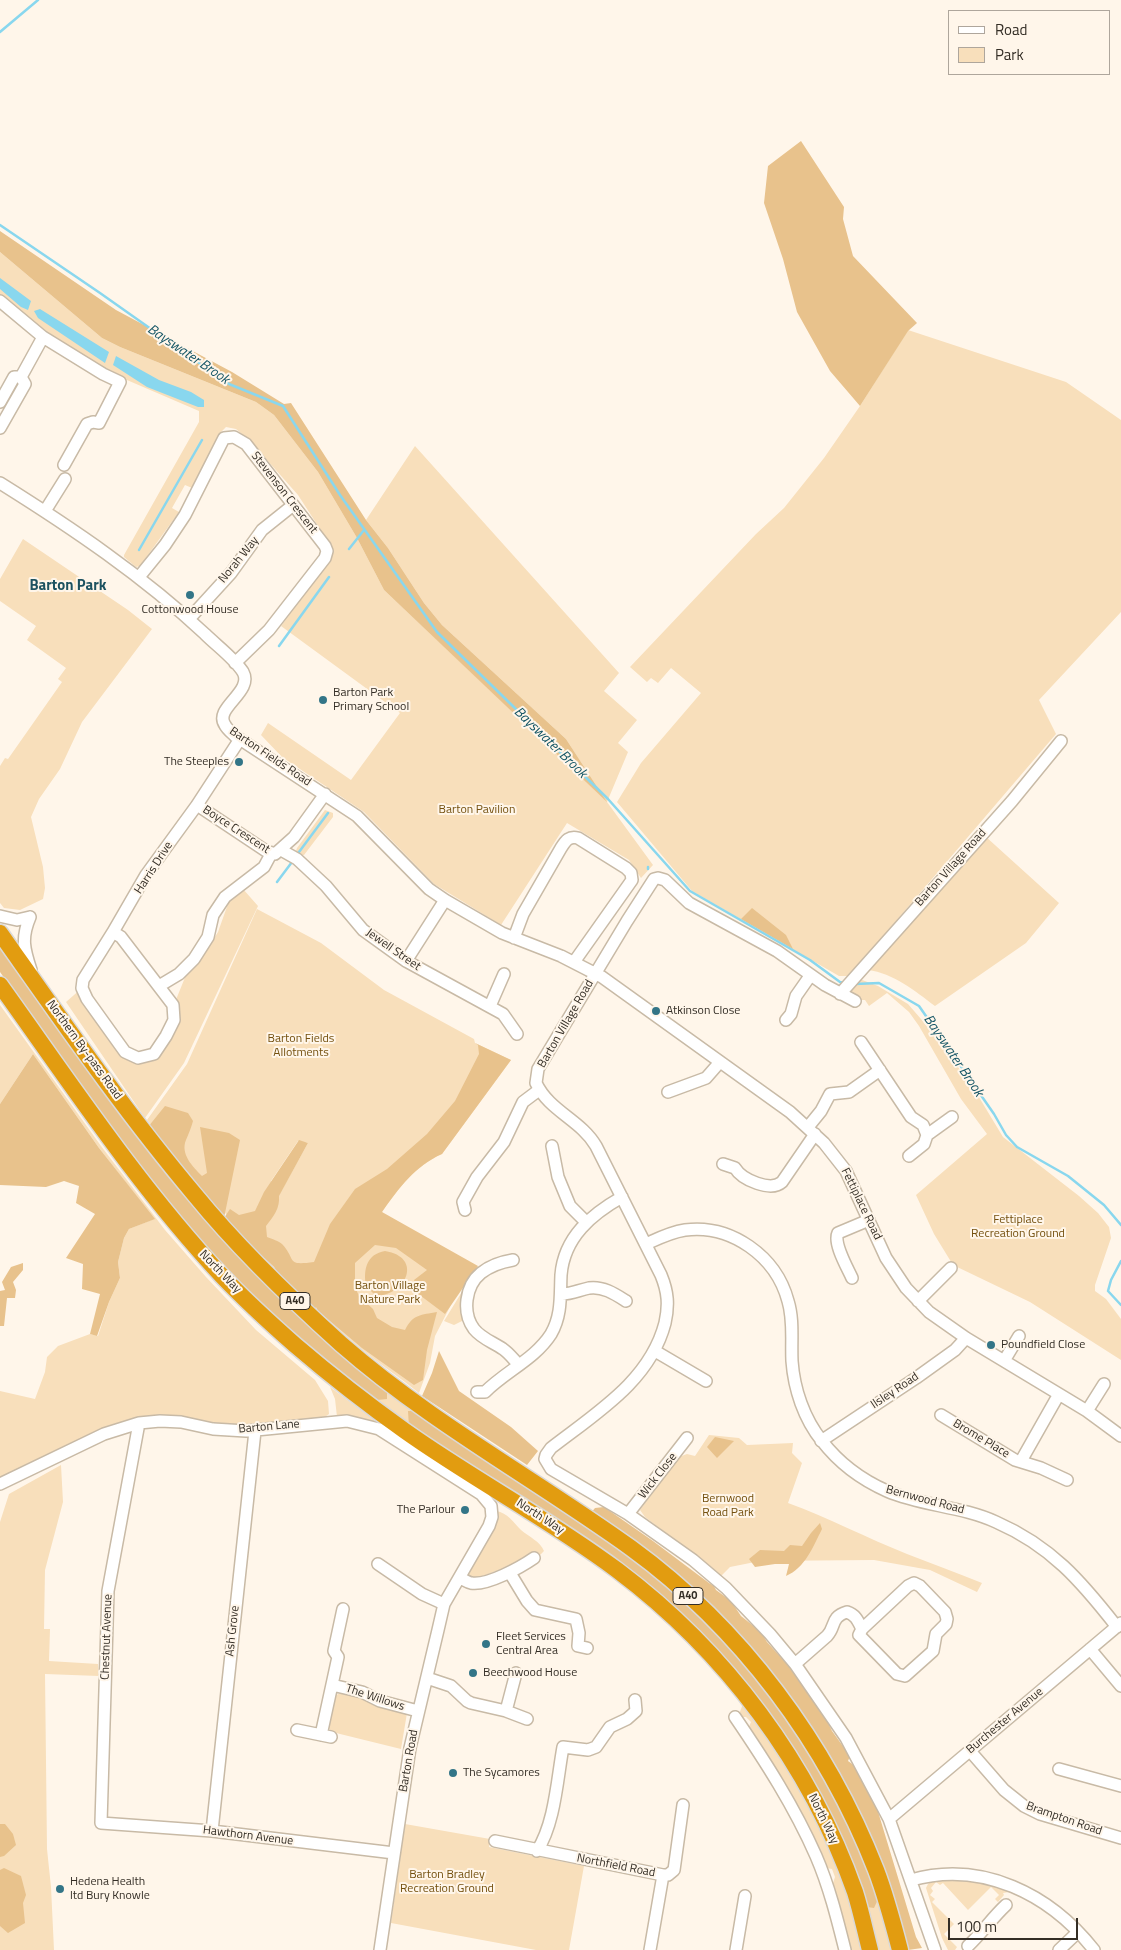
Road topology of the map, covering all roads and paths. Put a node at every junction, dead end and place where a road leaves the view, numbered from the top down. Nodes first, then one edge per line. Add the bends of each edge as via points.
1 (0, 301) edge
2 (43, 337) junction
3 (21, 377) junction
4 (0, 402) edge
5 (0, 428) edge
6 (64, 465) dead end
7 (65, 479) dead end
8 (0, 483) edge
9 (292, 506) junction
10 (45, 511) junction
11 (138, 578) junction
12 (189, 619) junction
13 (235, 663) junction
14 (240, 739) junction
15 (1061, 741) dead end
16 (325, 794) junction
17 (197, 804) junction
18 (276, 852) junction
19 (445, 900) junction
20 (0, 916) edge
21 (113, 932) junction
22 (0, 933) edge
23 (514, 938) junction
24 (406, 961) junction
25 (574, 962) junction
26 (595, 973) junction
27 (504, 974) dead end
28 (810, 976) junction
29 (36, 984) junction
30 (0, 985) edge
31 (160, 986) junction
32 (843, 991) junction
33 (855, 1001) dead end
34 (490, 1006) junction
35 (791, 1017) dead end
36 (517, 1034) dead end
37 (861, 1042) dead end
38 (720, 1062) junction
39 (880, 1070) junction
40 (539, 1090) junction
41 (668, 1092) dead end
42 (952, 1117) dead end
43 (811, 1130) junction
44 (927, 1135) junction
45 (552, 1146) dead end
46 (909, 1156) dead end
47 (723, 1164) dead end
48 (171, 1165) joint
49 (622, 1197) junction
50 (461, 1205) dead end
51 (869, 1220) junction
52 (586, 1222) junction
53 (646, 1244) junction
54 (513, 1260) dead end
55 (950, 1268) dead end
56 (852, 1278) dead end
57 (562, 1294) junction
58 (626, 1301) dead end
59 (918, 1301) junction
60 (1019, 1336) dead end
61 (966, 1338) junction
62 (655, 1351) junction
63 (1004, 1361) junction
64 (519, 1365) junction
65 (706, 1380) dead end
66 (1104, 1384) dead end
67 (477, 1392) dead end
68 (1059, 1394) junction
69 (1087, 1411) junction
70 (941, 1415) dead end
71 (139, 1423) junction
72 (255, 1431) junction
73 (1121, 1436) edge
74 (687, 1438) dead end
75 (821, 1441) junction
76 (1021, 1461) junction
77 (1067, 1480) dead end
78 (0, 1484) edge
79 (492, 1511) joint
80 (628, 1514) junction
81 (534, 1558) dead end
82 (378, 1564) dead end
83 (510, 1573) junction
84 (460, 1578) junction
85 (444, 1604) junction
86 (343, 1609) dead end
87 (1119, 1625) edge
88 (862, 1629) junction
89 (588, 1648) dead end
90 (1090, 1649) junction
91 (795, 1664) junction
92 (516, 1673) dead end
93 (427, 1678) junction
94 (332, 1685) junction
95 (1121, 1686) edge
96 (638, 1709) dead end
97 (506, 1711) junction
98 (418, 1712) junction
99 (735, 1717) dead end
100 (527, 1719) dead end
101 (296, 1730) dead end
102 (970, 1751) junction
103 (1059, 1769) dead end
104 (1121, 1786) edge
105 (683, 1805) dead end
106 (889, 1819) junction
107 (101, 1823) joint
108 (212, 1831) junction
109 (1121, 1838) edge
110 (495, 1841) dead end
111 (537, 1850) junction
112 (394, 1853) junction
113 (663, 1875) junction
114 (911, 1880) junction
115 (745, 1896) dead end
116 (1006, 1905) dead end
117 (1078, 1932) junction
118 (968, 1946) dead end
119 (380, 1950) edge
120 (650, 1950) edge
121 (736, 1950) edge
122 (845, 1950) edge
123 (870, 1950) edge
124 (900, 1950) edge
125 (935, 1950) edge
126 (1059, 1950) edge
127 (1094, 1950) edge

1 - 2 street
2 - 3 street
2 - 6 street via 120,382 99,423 87,424
3 - 4 street via 14,377
3 - 5 street via 25,384
7 - 10 street
8 - 10 street, Barton Fields Road
9 - 11 street, Stevenson Crescent via 246,444 234,437 224,438 185,515
9 - 12 street, Norah Way via 262,530 230,573
9 - 13 street, Stevenson Crescent via 325,546 325,558 270,630
10 - 11 street, Barton Fields Road
11 - 12 street, Barton Fields Road
12 - 13 street, Barton Fields Road
13 - 14 street, Barton Fields Road via 243,672 244,685 226,709 223,721
14 - 16 street, Barton Fields Road
14 - 17 street, Boyce Crescent
15 - 32 street, Barton Village Road via 1012,801
16 - 18 street, Boyce Crescent via 294,837
16 - 19 street, Barton Fields Road via 357,816 430,890
17 - 18 street, Boyce Crescent
17 - 21 street, Harris Drive via 146,875
18 - 24 street, Jewell Street via 289,853 326,886 363,930
18 - 31 street via 264,867 225,897 213,914 208,937 194,959
19 - 23 street, Barton Fields Road
19 - 24 street
20 - 29 street via 17,920 30,917 24,951
21 - 31 street via 121,937
21 - 31 street, Harris Drive via 83,980 82,988 125,1052 138,1058 154,1054 174,1020 173,1005
22 - 29 highway, Northern By-pass Road / A40
23 - 25 street, Barton Fields Road
23 - 25 street via 523,914 567,840 578,838 626,868 632,880
24 - 34 street, Jewell Street
25 - 26 street, Barton Fields Road
26 - 28 street, Barton Village Road via 649,886 658,878 670,884 689,903 776,950
26 - 38 street, Fettiplace Road
26 - 40 street, Barton Village Road via 538,1069 536,1084
27 - 34 street
28 - 32 street, Barton Village Road
28 - 35 street via 796,996
29 - 48 highway, Northern By-pass Road / A40 via 114,1093
30 - 123 highway, North Way / A40 via 121,1153 224,1278 325,1370 405,1431 618,1570 666,1610 718,1662 775,1734 812,1796 855,1892
32 - 33 street, Barton Village Road
34 - 36 street, Jewell Street via 503,1014
37 - 39 street
38 - 41 street via 706,1078
38 - 43 street, Fettiplace Road
39 - 43 street via 849,1092 830,1094
39 - 44 street
40 - 49 street via 558,1111 588,1134
40 - 50 street via 523,1102 504,1142
42 - 44 street
43 - 47 street via 782,1182 775,1187 765,1186
43 - 51 street, Fettiplace Road via 846,1171
44 - 46 street via 922,1146
45 - 52 street via 554,1164 570,1206
48 - 124 highway, North Way / A40 via 196,1197 275,1282 344,1346 436,1418 632,1550 680,1588 736,1644 811,1741 834,1782 877,1872
49 - 52 street
49 - 53 street
51 - 56 street via 836,1236
51 - 59 street, Fettiplace Road via 890,1264
52 - 57 street via 564,1260
53 - 62 street via 668,1295 667,1313
53 - 75 street, Bernwood Road via 674,1232 718,1232 746,1244 771,1266 789,1306 797,1391
54 - 64 street via 498,1259 479,1274 468,1295 466,1311 482,1337 503,1349
55 - 59 street
57 - 58 street via 600,1288
57 - 64 street via 552,1333
59 - 61 street, Fettiplace Road
60 - 63 street
61 - 63 street, Fettiplace Road
61 - 75 street, Ilsley Road via 916,1378
62 - 65 street
62 - 80 street via 630,1384 546,1455 547,1464 557,1473
63 - 68 street, Fettiplace Road
64 - 67 street via 485,1392
66 - 69 street
68 - 69 street, Fettiplace Road
68 - 76 street, Brome Place
69 - 73 street, Fettiplace Road
70 - 76 street, Brome Place
71 - 72 street, Barton Lane via 181,1422 213,1429
71 - 78 street, Barton Lane via 104,1434
71 - 107 street, Chestnut Avenue via 107,1599
72 - 79 street, Barton Lane via 347,1420 379,1429 481,1494
72 - 108 street, Ash Grove
74 - 80 street, Wick Close
75 - 87 street, Bernwood Road via 849,1468 888,1492 982,1516 1020,1533 1075,1575
76 - 77 street, Brome Place
79 - 84 street, Barton Road via 489,1526
80 - 91 street via 726,1588
81 - 83 street
82 - 85 street via 422,1594
83 - 84 street via 479,1583
83 - 89 street via 535,1610 576,1619 578,1646
84 - 85 street, Barton Road
85 - 93 street, Barton Road
86 - 94 street, The Willows via 334,1651 338,1657
87 - 90 street, Burchester Avenue
88 - 88 street via 859,1635 897,1674 905,1676 933,1651 936,1634 947,1619 945,1612 920,1586 914,1584
88 - 91 street via 854,1615 840,1614 834,1620 830,1633
90 - 95 street
90 - 102 street, Burchester Avenue
91 - 106 street via 846,1738
92 - 97 street
93 - 97 street via 451,1686 467,1701
93 - 98 street, Barton Road
94 - 98 street, The Willows
94 - 101 street, The Willows via 326,1736
96 - 111 street via 610,1727 596,1747 588,1750 563,1747 549,1824
97 - 100 street
98 - 112 street, Barton Road
99 - 122 street, North Way via 784,1793 815,1854
102 - 106 street, Burchester Avenue
102 - 109 street, Brampton Road via 1004,1790 1024,1806 1040,1814
103 - 104 street
105 - 113 street via 674,1870
106 - 114 street
107 - 108 street, Hawthorn Avenue
108 - 112 street, Hawthorn Avenue
110 - 111 street, Northfield Road
111 - 113 street, Northfield Road
112 - 119 street, Barton Road
113 - 120 street, Northfield Road
114 - 117 street via 949,1873 988,1878 1037,1899
114 - 125 street
115 - 121 street
116 - 118 street
117 - 126 street
117 - 127 street

